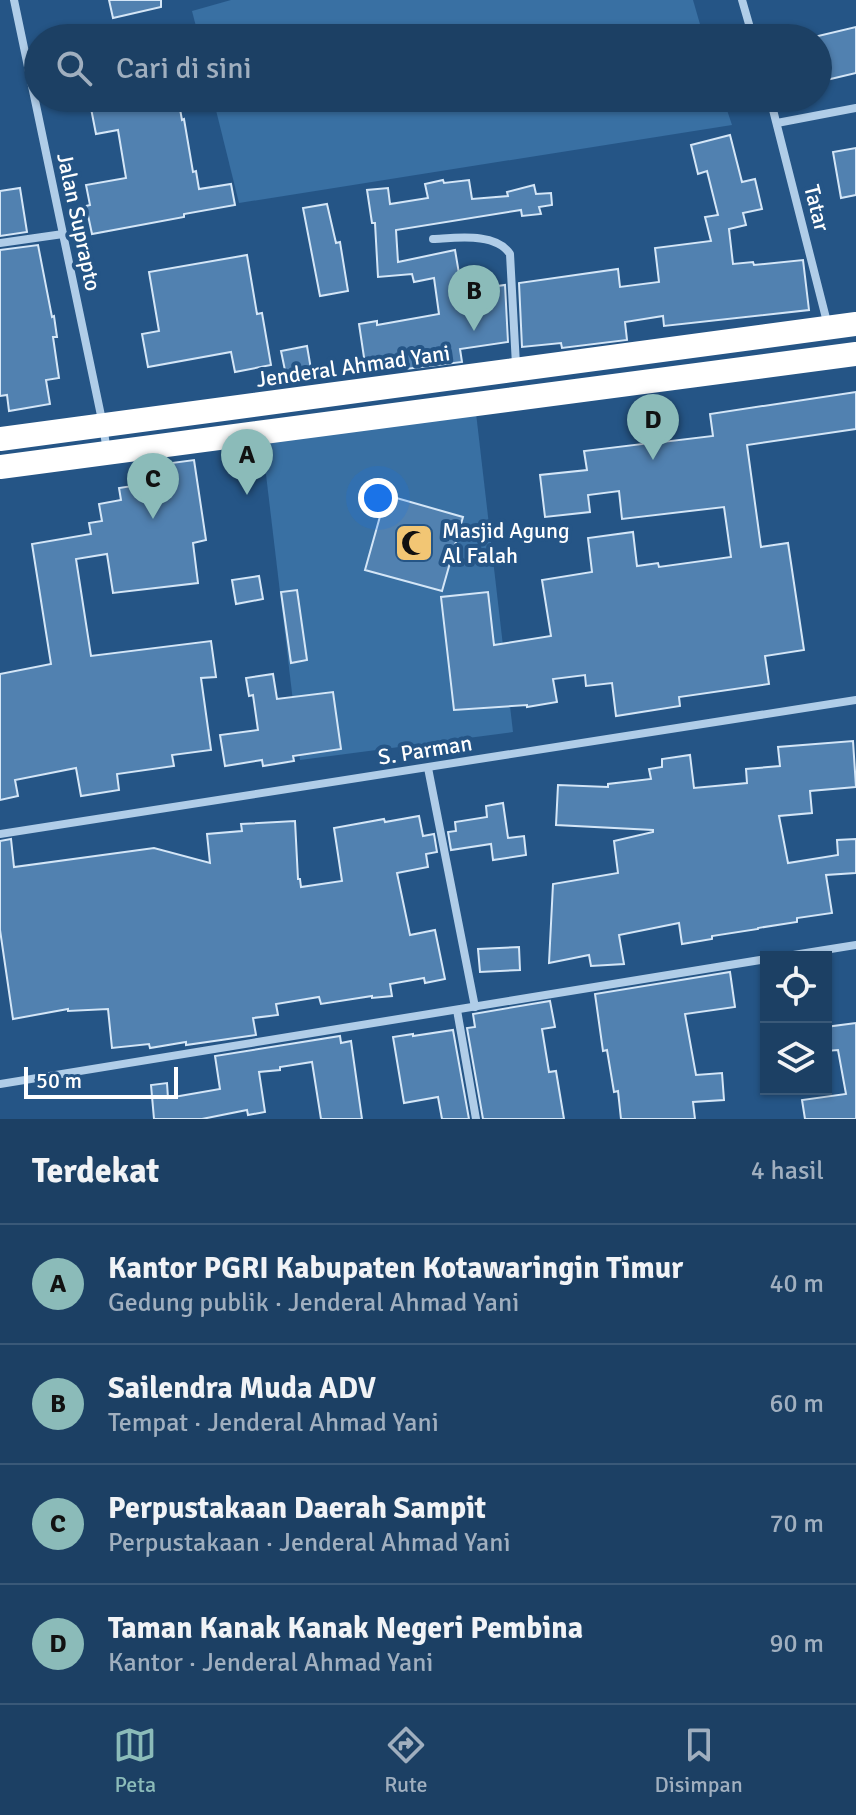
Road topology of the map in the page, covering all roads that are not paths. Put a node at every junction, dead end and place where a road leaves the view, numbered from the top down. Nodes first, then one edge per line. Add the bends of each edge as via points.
1 (14, 0) edge
2 (742, 0) edge
3 (749, 24) edge
4 (24, 48) edge
5 (856, 108) edge
6 (37, 112) edge
7 (774, 112) edge
8 (777, 123) junction
9 (63, 234) junction
10 (433, 239) dead end
11 (0, 243) edge
12 (856, 324) edge
13 (828, 327) junction
14 (856, 354) edge
15 (517, 370) junction
16 (103, 425) junction
17 (0, 439) edge
18 (107, 452) junction
19 (0, 467) edge
20 (856, 700) edge
21 (428, 768) junction
22 (0, 834) edge
23 (856, 945) edge
24 (818, 951) edge
25 (760, 960) edge
26 (475, 1007) junction
27 (457, 1010) junction
28 (0, 1084) edge
29 (476, 1119) edge

1 - 4 street, Jalan Suprapto
2 - 3 street
5 - 8 street
6 - 9 street, Jalan Suprapto
7 - 8 street, Tatar
8 - 13 street, Tatar
9 - 11 street
9 - 16 street, Jalan Suprapto
10 - 15 street via 470,238 505,246 510,254
12 - 13 highway, Jenderal Ahmad Yani
13 - 15 highway, Jenderal Ahmad Yani
14 - 18 highway
15 - 16 highway, Jenderal Ahmad Yani
16 - 17 highway, Jenderal Ahmad Yani
16 - 18 street, Jalan Suprapto
18 - 19 highway
20 - 21 street, S. Parman
21 - 22 street, S. Parman
21 - 26 street
23 - 24 street
25 - 26 street
26 - 27 street
27 - 28 street
27 - 29 street

